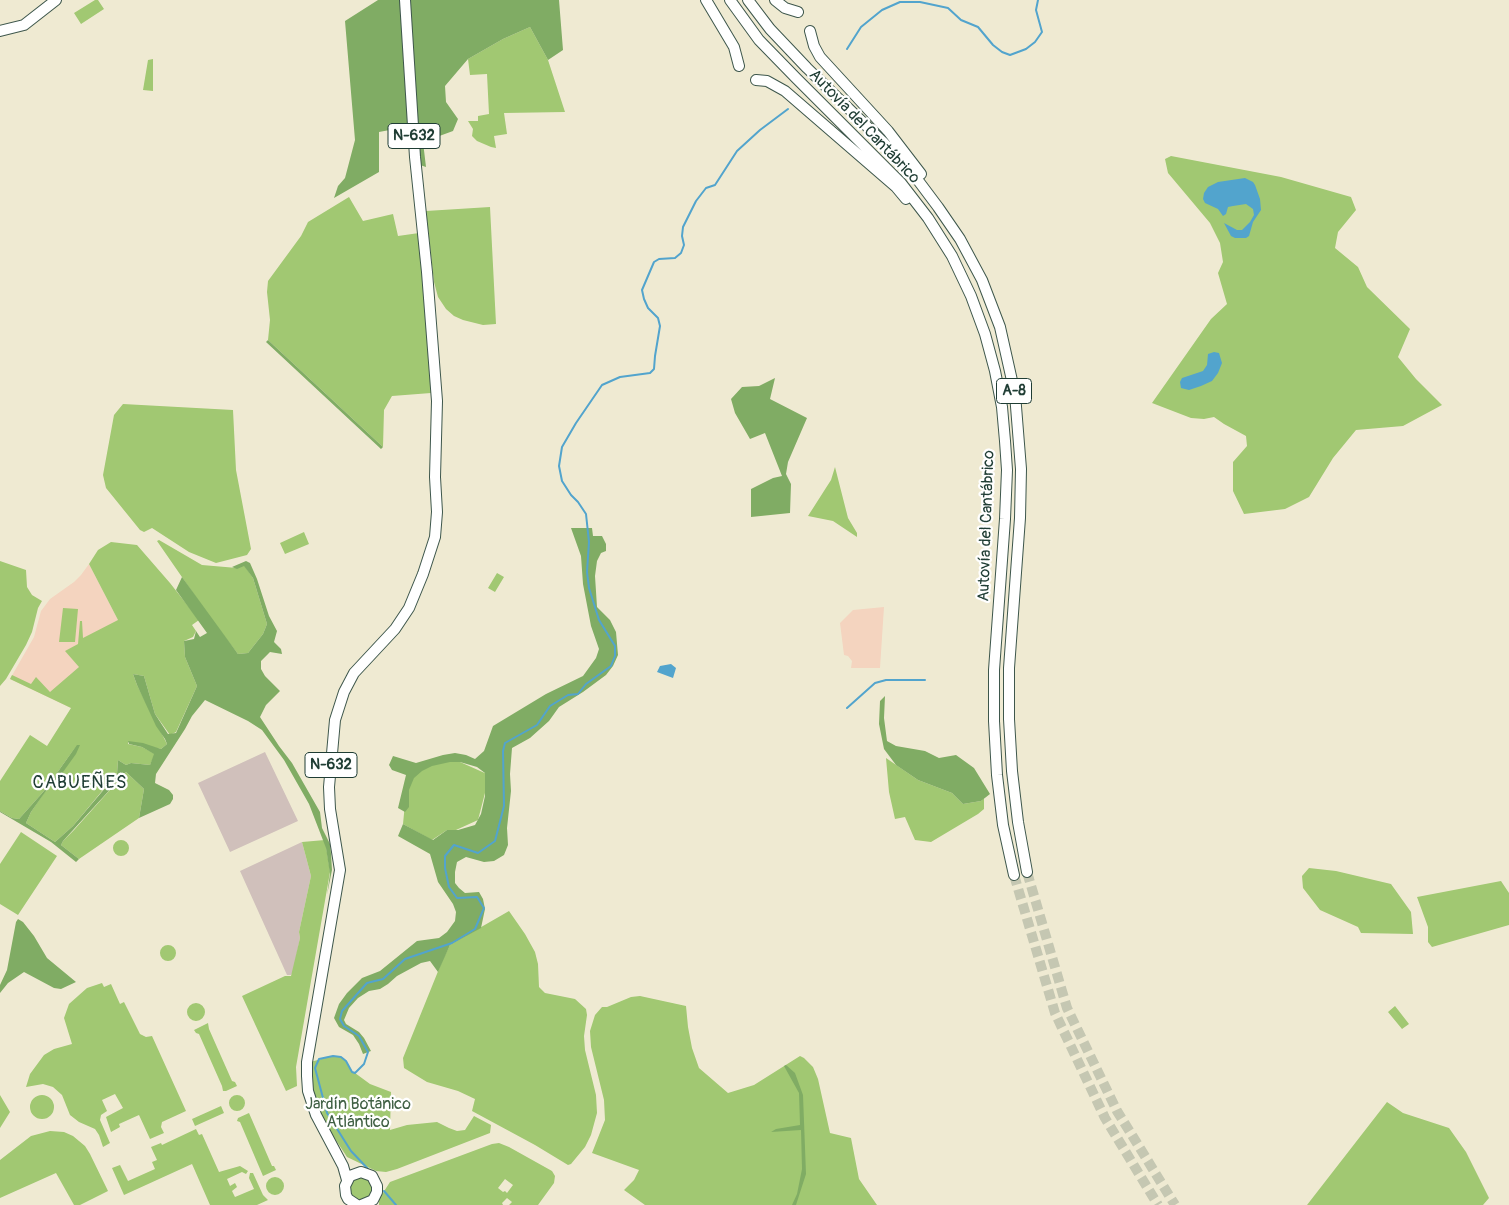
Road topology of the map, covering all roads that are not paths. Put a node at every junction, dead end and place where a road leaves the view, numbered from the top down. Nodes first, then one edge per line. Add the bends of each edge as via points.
1 (56, 0) edge
2 (405, 0) edge
3 (706, 0) edge
4 (730, 0) edge
5 (748, 0) edge
6 (775, 0) edge
7 (798, 12) dead end
8 (0, 30) edge
9 (810, 31) dead end
10 (739, 66) dead end
11 (756, 80) dead end
12 (960, 239) junction
13 (1006, 441) junction
14 (1027, 872) tunnel mouth
15 (1014, 876) tunnel mouth
16 (335, 1150) junction
17 (361, 1172) junction
18 (347, 1180) junction
19 (373, 1202) edge
20 (357, 1205) edge
21 (361, 1205) edge

1 - 8 highway via 24,25
2 - 16 highway, N-632 via 415,157 427,272 439,332 437,512 435,538 409,608 395,629 354,673 335,720 329,787 340,870 307,1076 316,1114
3 - 10 highway via 734,47
4 - 13 highway, Autovía del Cantábrico / A-8 via 759,40 901,183 938,233 971,296 985,334 995,371
5 - 12 highway, Autovía del Cantábrico / A-8 via 807,68 911,171
6 - 7 highway
9 - 12 highway via 820,57 916,166 948,213
11 - 13 highway via 767,81 785,91 896,187 924,220 966,297 991,371
12 - 14 highway, Autovía del Cantábrico / A-8 via 982,280 1000,327 1018,419 1020,518 1009,668 1009,719 1018,822
13 - 15 highway, Autovía del Cantábrico / A-8 via 994,721 1003,826
16 - 17 highway, N-632
16 - 18 highway, N-632
17 - 18 highway
17 - 19 highway, N-632 via 376,1181 377,1192
18 - 20 highway via 346,1195
19 - 21 highway

